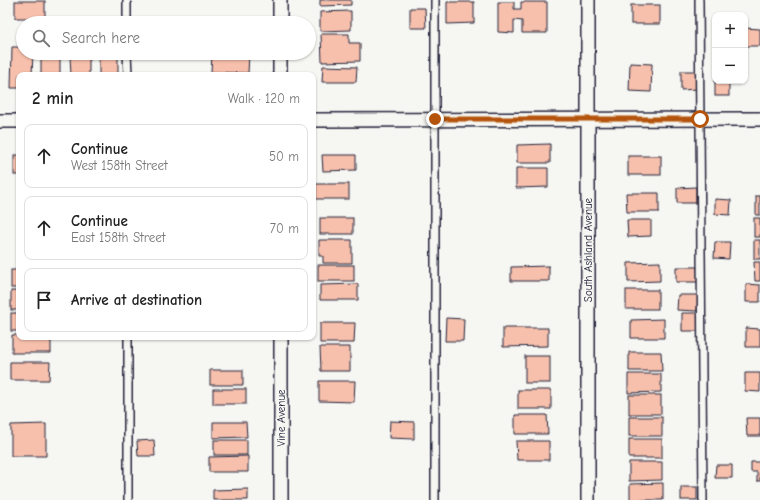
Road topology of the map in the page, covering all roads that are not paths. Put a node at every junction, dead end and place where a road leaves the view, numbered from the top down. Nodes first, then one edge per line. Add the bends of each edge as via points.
1 (127, 0) edge
2 (280, 0) edge
3 (435, 0) edge
4 (588, 0) edge
5 (699, 0) edge
6 (128, 16) edge
7 (280, 16) edge
8 (128, 60) edge
9 (280, 60) edge
10 (128, 72) edge
11 (280, 72) edge
12 (435, 119) junction
13 (588, 119) junction
14 (700, 119) junction
15 (760, 119) edge
16 (16, 120) edge
17 (316, 120) edge
18 (0, 121) edge
19 (128, 340) edge
20 (281, 340) edge
21 (128, 500) edge
22 (281, 500) edge
23 (435, 500) edge
24 (588, 500) edge
25 (703, 500) edge

1 - 6 lane
2 - 7 street
3 - 12 lane
4 - 13 street, South Ashland Avenue
5 - 14 lane
8 - 10 lane
9 - 11 street
12 - 13 street
12 - 17 street
12 - 23 lane
13 - 14 street
13 - 24 street, South Ashland Avenue
14 - 15 street
14 - 25 lane
16 - 18 street
19 - 21 lane
20 - 22 street, Vine Avenue

